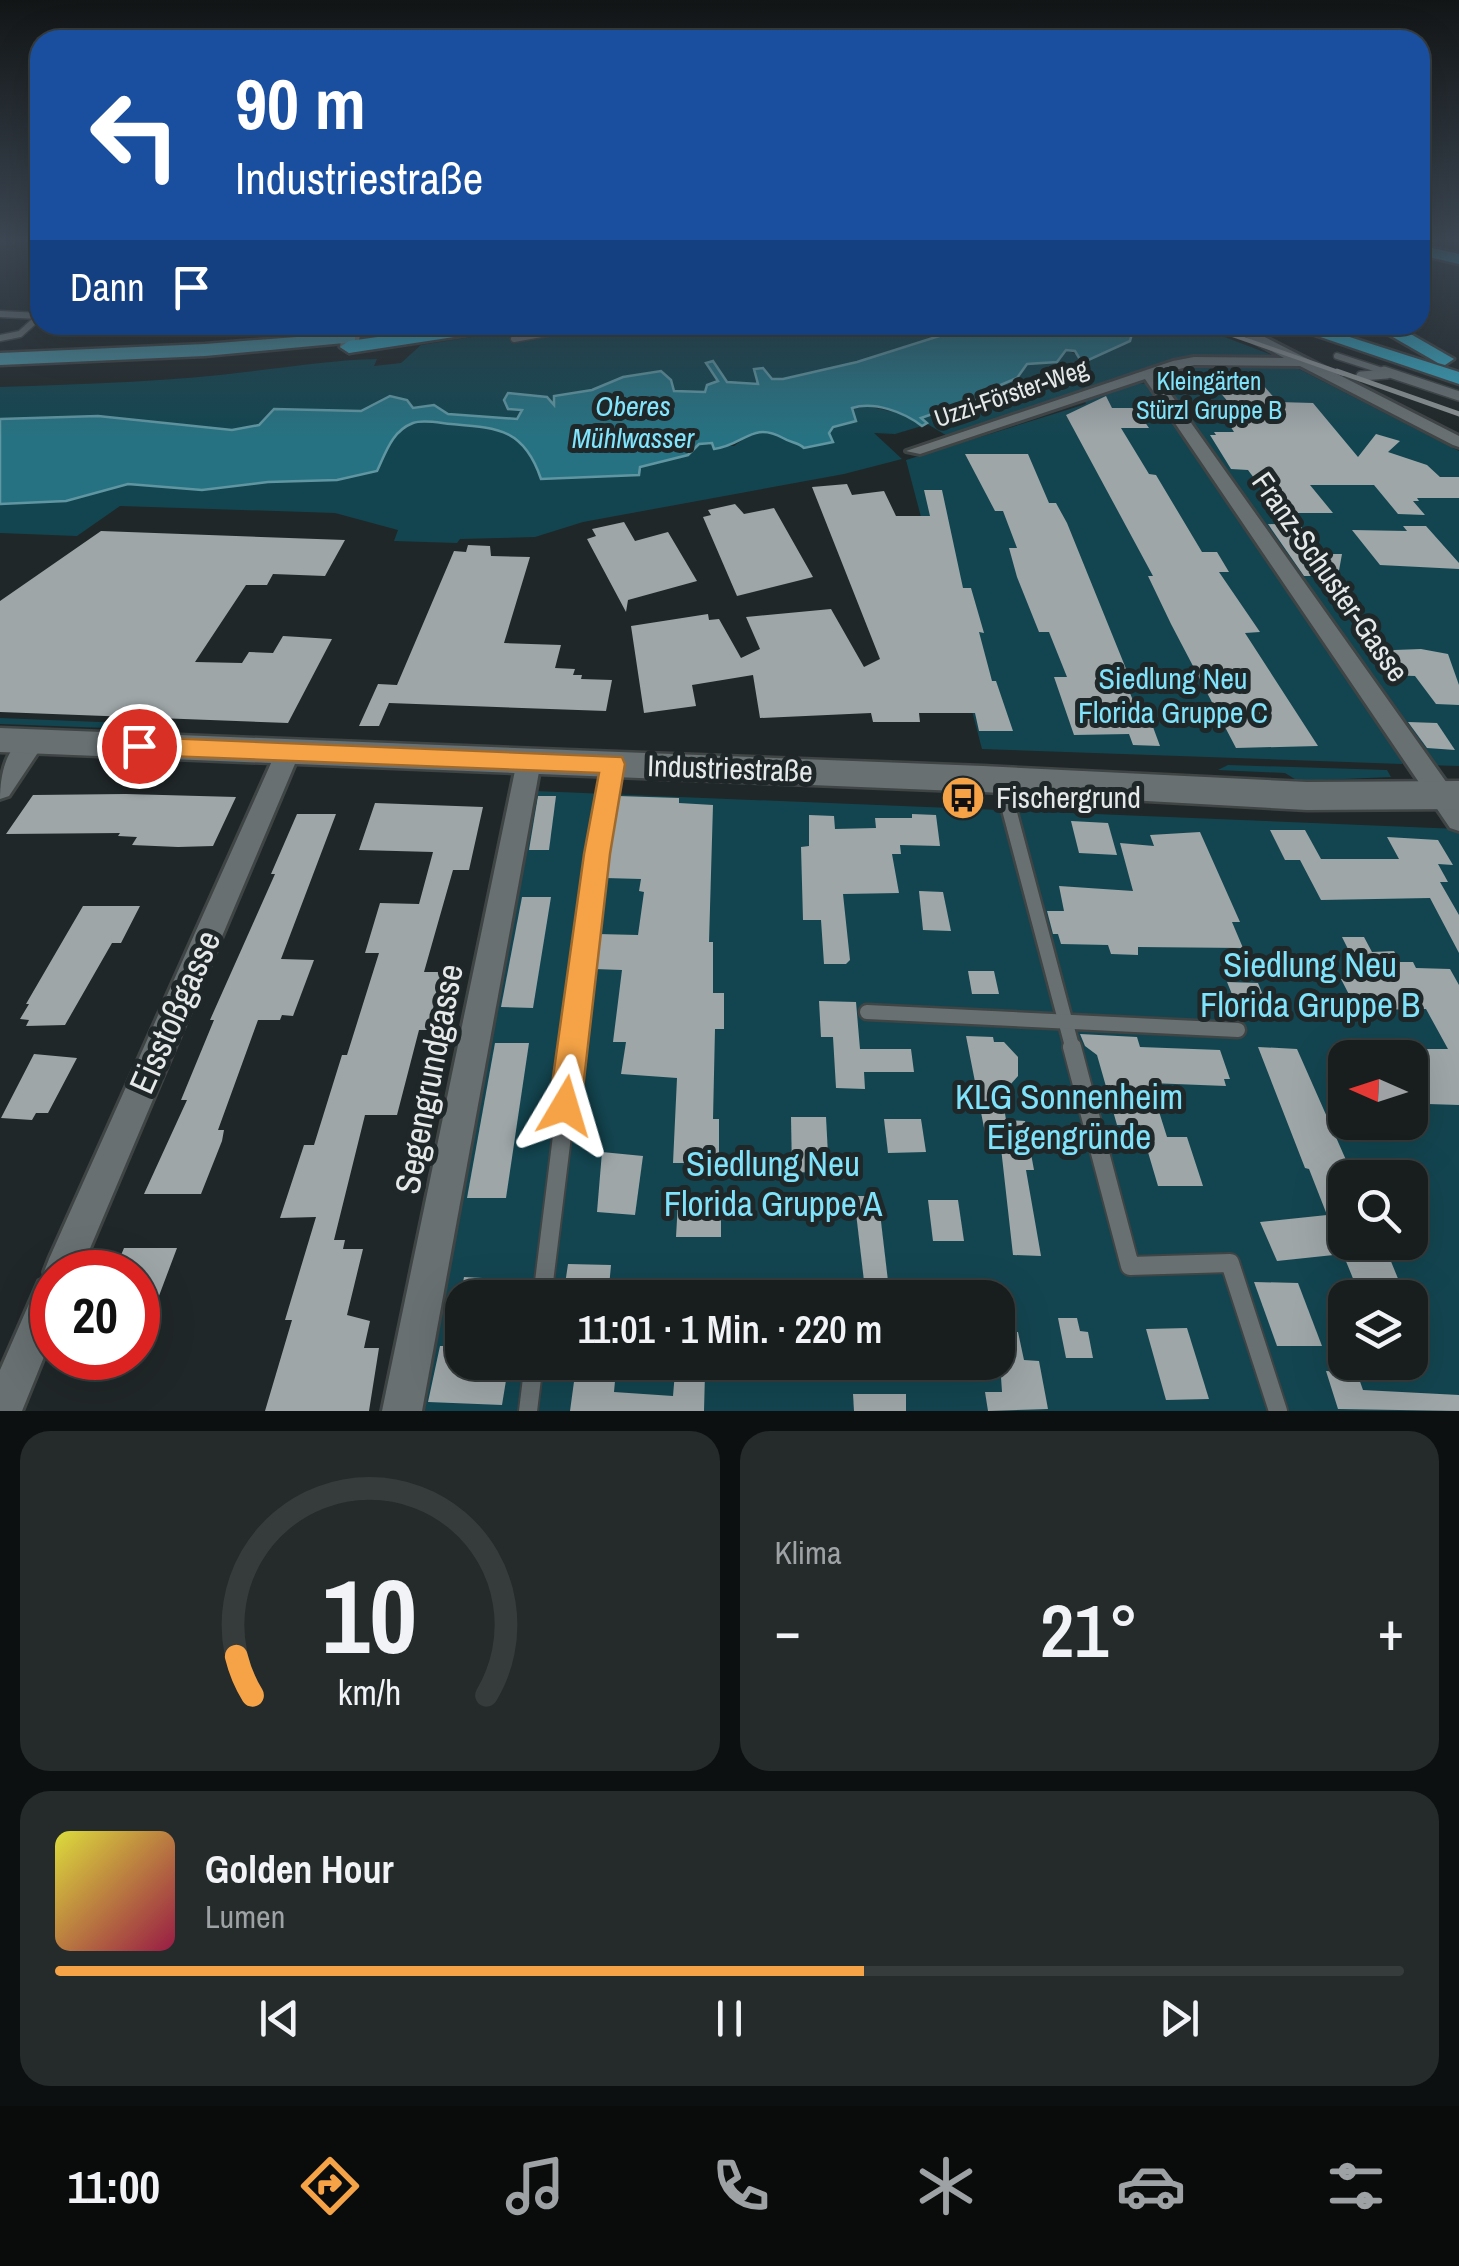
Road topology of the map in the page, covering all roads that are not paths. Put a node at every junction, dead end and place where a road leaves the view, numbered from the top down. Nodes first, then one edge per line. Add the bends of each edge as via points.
1 (0, 314) edge
2 (30, 316) edge
3 (30, 325) edge
4 (539, 335) edge
5 (1251, 335) edge
6 (1326, 335) edge
7 (1348, 335) edge
8 (1400, 335) edge
9 (354, 337) edge
10 (0, 338) edge
11 (514, 340) dead end
12 (1337, 356) dead end
13 (0, 360) edge
14 (1302, 362) junction
15 (1459, 365) edge
16 (1148, 372) junction
17 (0, 373) edge
18 (1391, 374) junction
19 (1361, 376) dead end
20 (1459, 377) edge
21 (1459, 396) edge
22 (1459, 442) edge
23 (914, 451) dead end
24 (0, 740) edge
25 (33, 742) junction
26 (288, 752) junction
27 (529, 761) junction
28 (613, 764) junction
29 (1002, 780) junction
30 (0, 789) edge
31 (1449, 794) edge
32 (1459, 820) edge
33 (866, 1012) dead end
34 (1067, 1024) junction
35 (1238, 1030) dead end
36 (72, 1250) edge
37 (544, 1280) edge
38 (30, 1345) edge
39 (532, 1380) edge
40 (2, 1411) edge
41 (402, 1411) edge
42 (528, 1411) edge
43 (1278, 1411) edge

1 - 2 lane
3 - 10 lane
4 - 11 lane
5 - 14 street
6 - 20 highway
7 - 20 highway
8 - 15 highway
9 - 13 main road
9 - 17 main road via 76,371
12 - 18 lane
14 - 16 street, Uzzi-Förster-Weg via 1194,361
14 - 22 street
16 - 23 street, Uzzi-Förster-Weg
16 - 31 street, Franz-Schuster-Gasse
18 - 19 lane
18 - 21 lane
24 - 25 street, Industriestraße
25 - 26 street, Industriestraße
25 - 30 street
26 - 27 street, Industriestraße
26 - 36 street, Eisstoßgasse
27 - 28 street, Industriestraße
27 - 41 street, Segengrundgasse
28 - 29 street, Industriestraße
28 - 37 lane
29 - 31 street, Industriestraße via 1307,796
29 - 34 lane
31 - 32 street, Franz-Schuster-Gasse
33 - 34 lane
34 - 35 lane
34 - 43 lane via 1130,1266 1230,1262
38 - 40 street
39 - 42 lane

